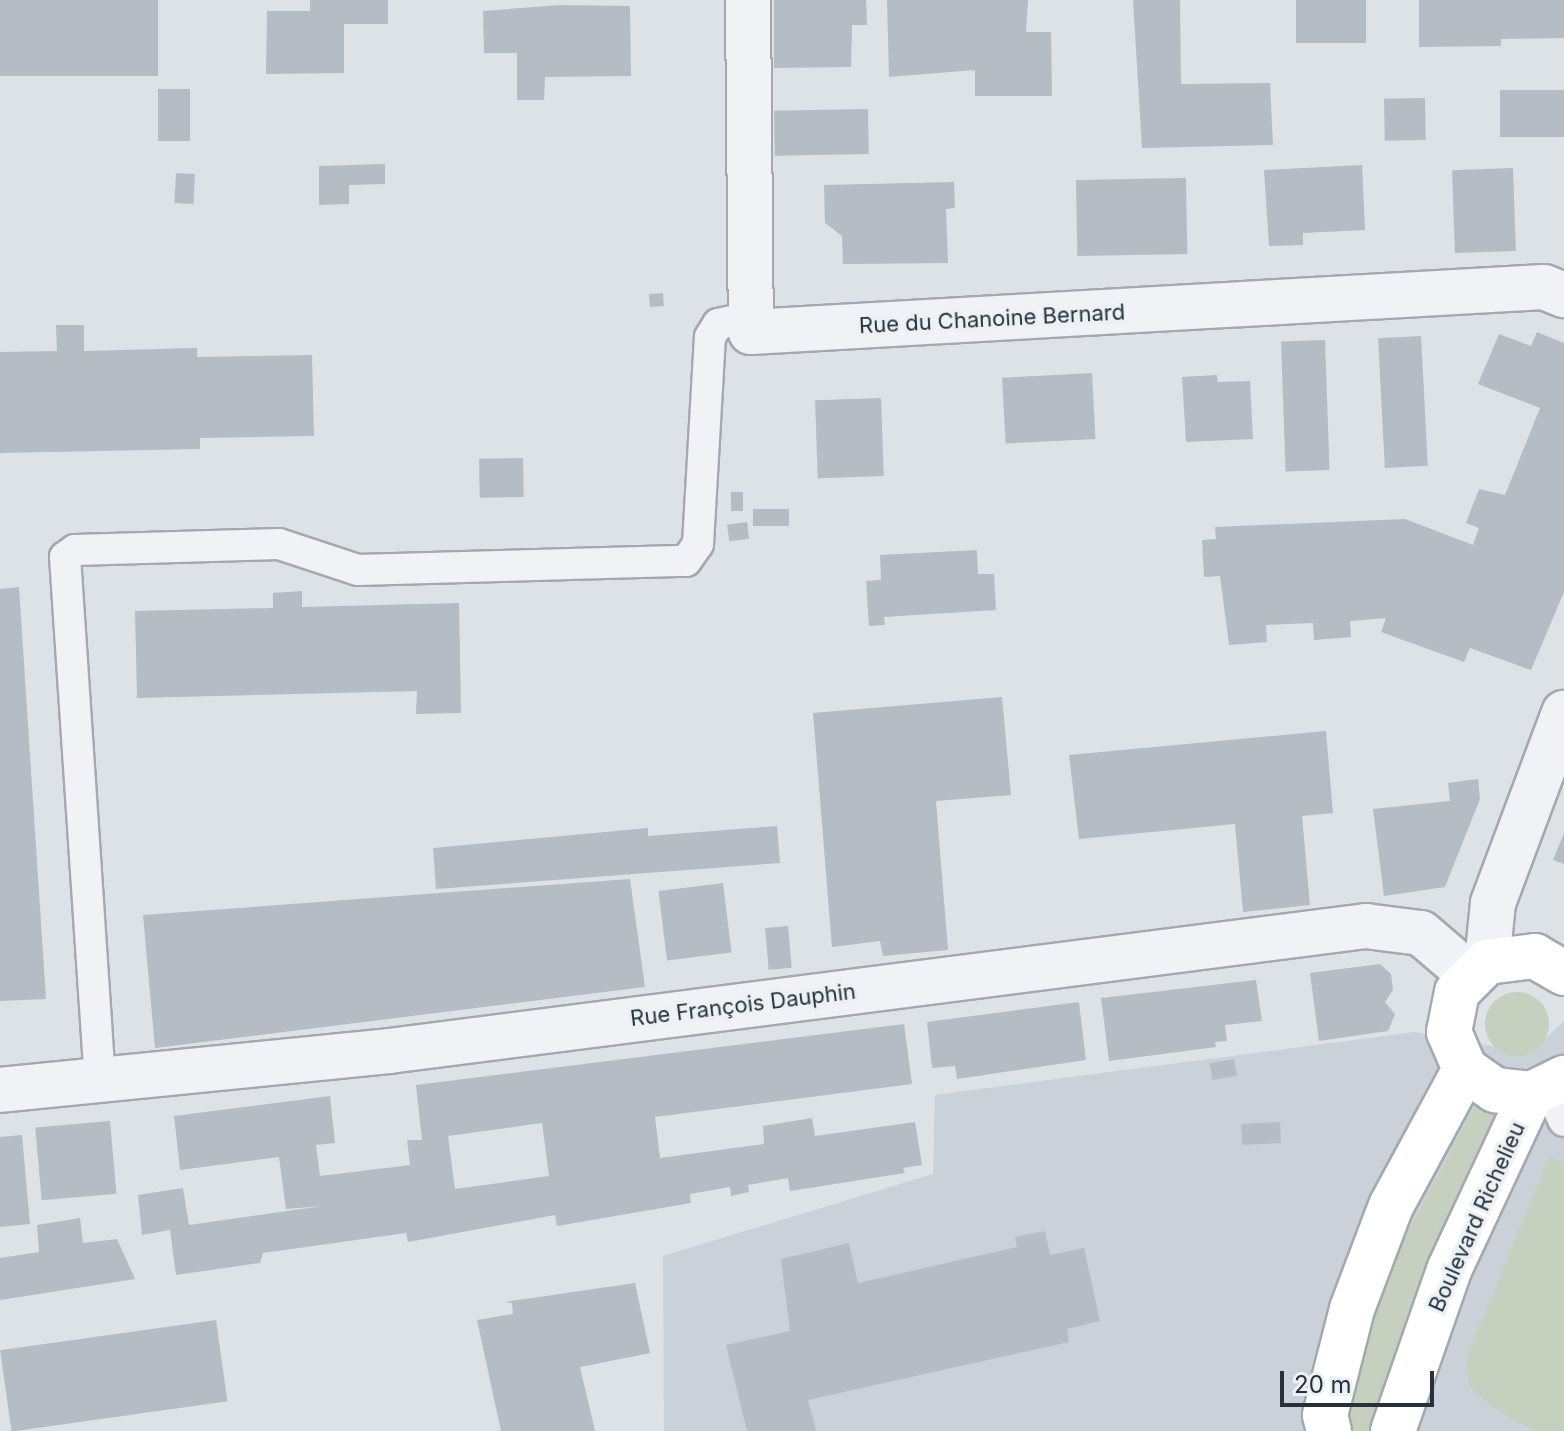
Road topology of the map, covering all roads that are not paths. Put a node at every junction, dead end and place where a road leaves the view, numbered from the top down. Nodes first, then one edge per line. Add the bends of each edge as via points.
1 (748, 0) edge
2 (1564, 295) edge
3 (751, 317) junction
4 (1564, 713) edge
5 (1478, 969) junction
6 (1564, 973) edge
7 (1465, 1069) junction
8 (100, 1082) junction
9 (0, 1090) edge
10 (1552, 1095) edge
11 (1329, 1431) edge
12 (1393, 1431) edge

1 - 3 street
2 - 3 street, Rue du Chanoine Bernard via 1544,287 751,332
3 - 8 lane via 718,324 710,337 698,544 686,561 358,570 279,544 75,550 65,557
4 - 5 street via 1493,903
5 - 6 main road via 1535,956
5 - 7 main road via 1457,992 1449,1032
5 - 8 street, Rue François Dauphin via 1421,933 1366,926
7 - 10 main road via 1495,1090
7 - 11 main road via 1391,1206 1352,1309 1325,1415
8 - 9 street, Rue François Dauphin
10 - 12 main road, Boulevard Richelieu via 1449,1270

